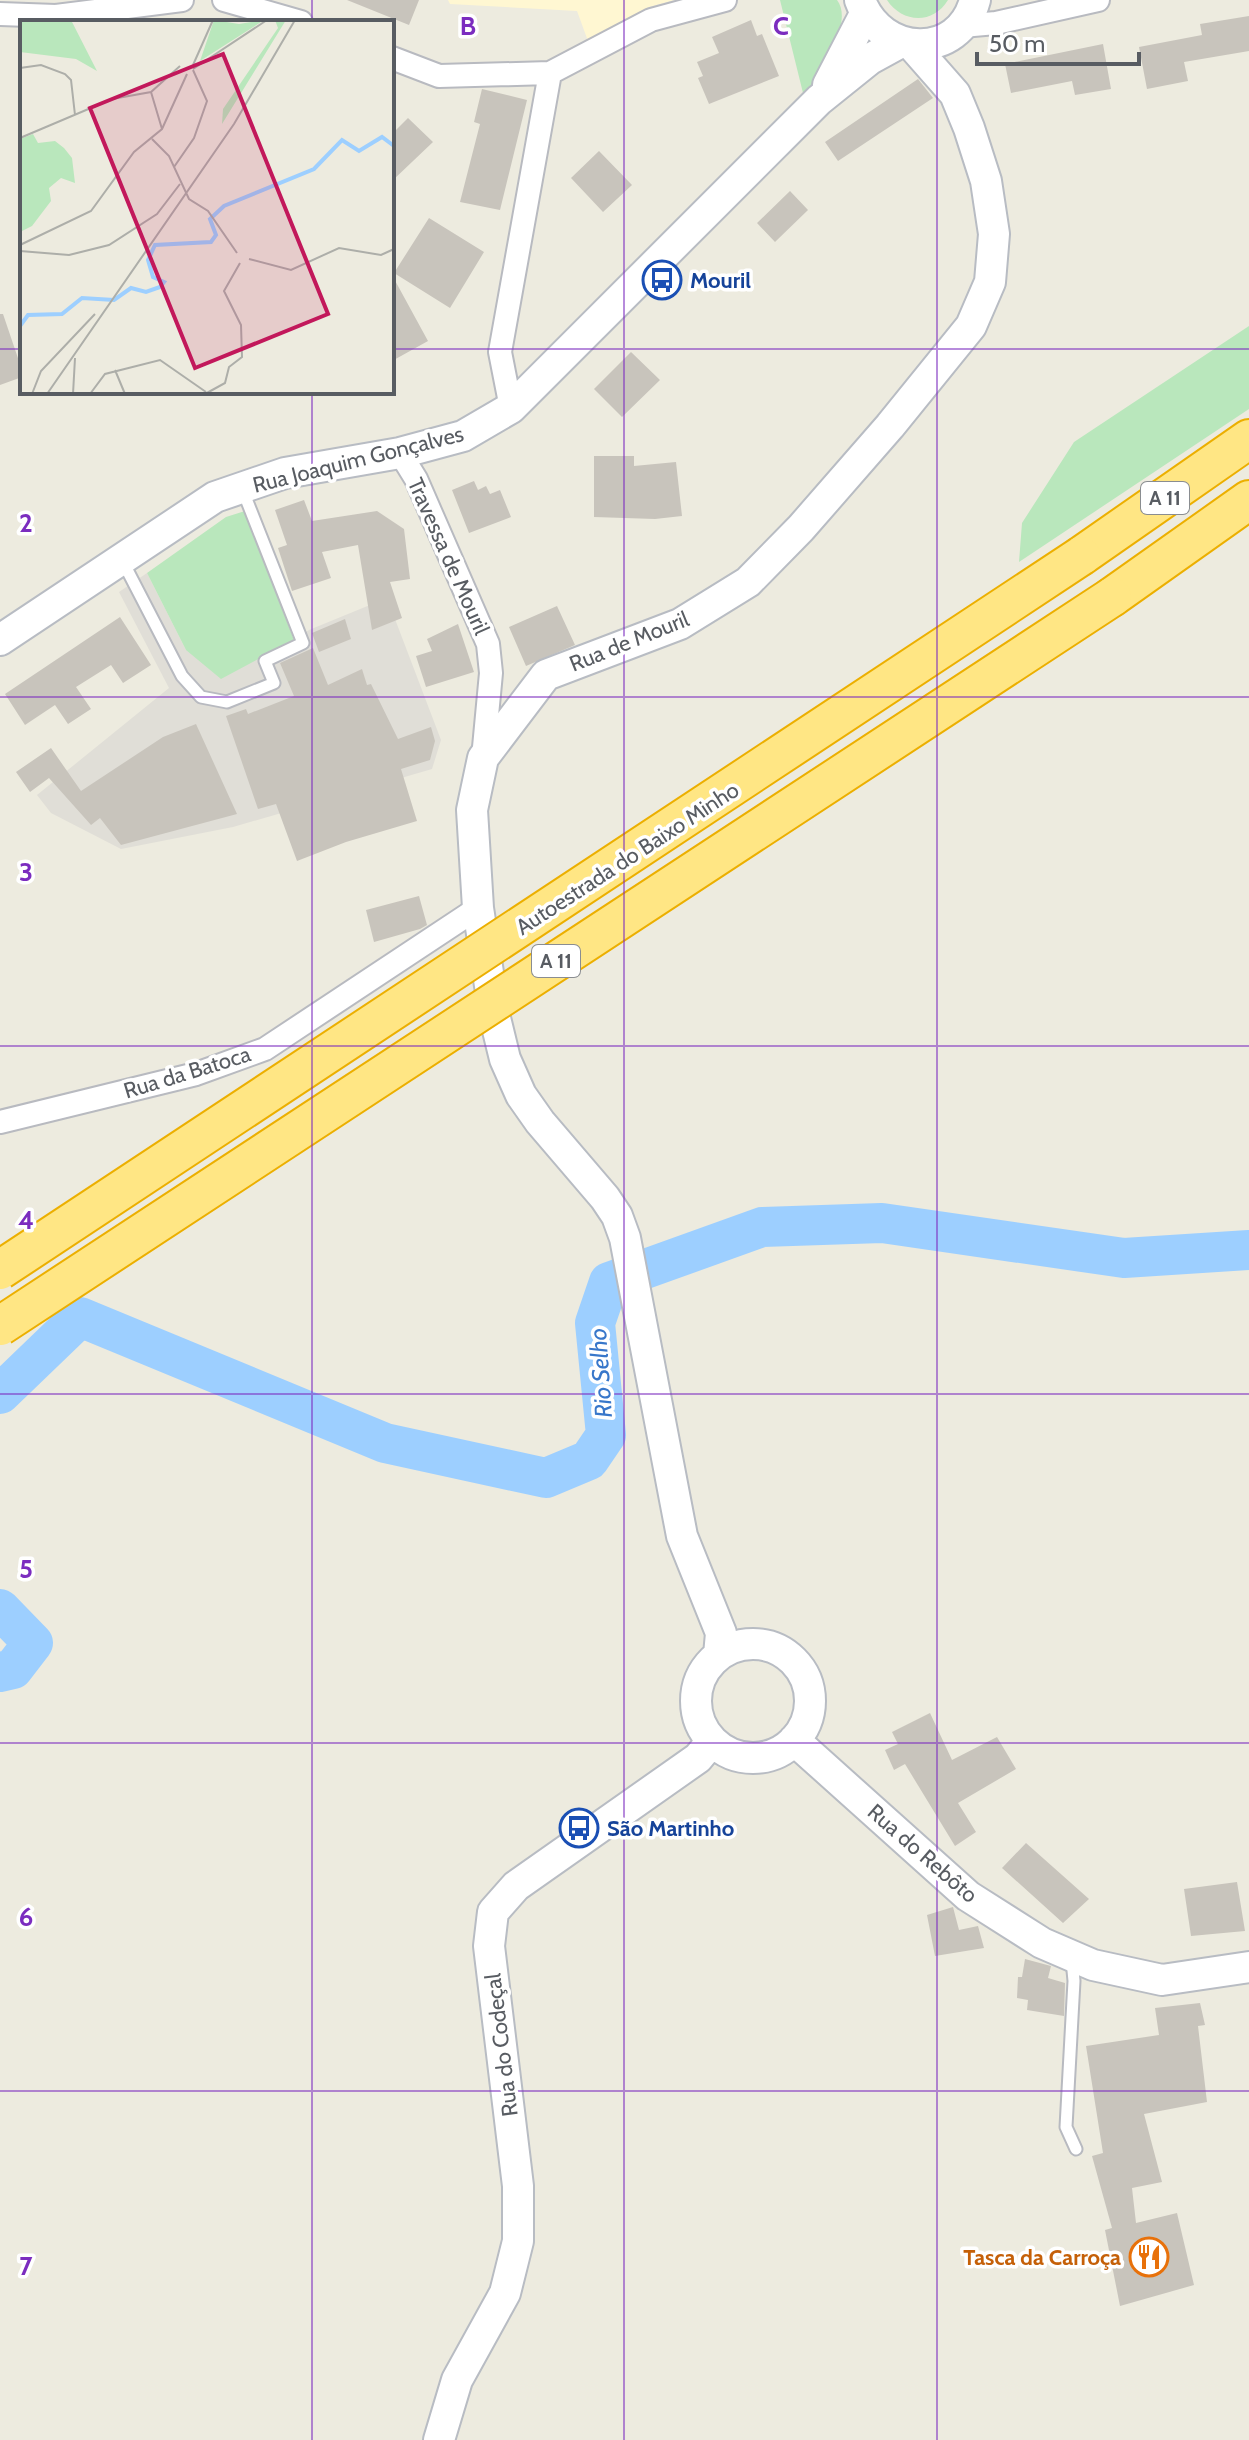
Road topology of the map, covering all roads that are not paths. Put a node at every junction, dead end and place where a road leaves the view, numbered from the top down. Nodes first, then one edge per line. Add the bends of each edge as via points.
1 (182, 0) edge
2 (224, 0) edge
3 (725, 0) edge
4 (1098, 0) edge
5 (1062, 2) edge
6 (862, 7) edge
7 (0, 14) edge
8 (964, 19) edge
9 (294, 20) edge
10 (906, 43) junction
11 (394, 59) edge
12 (550, 73) junction
13 (955, 94) junction
14 (819, 100) junction
15 (511, 408) junction
16 (1249, 439) edge
17 (400, 453) junction
18 (242, 488) junction
19 (1249, 500) edge
20 (122, 559) junction
21 (0, 640) edge
22 (483, 758) junction
23 (478, 908) junction
24 (0, 1122) edge
25 (0, 1270) edge
26 (0, 1326) edge
27 (719, 1655) junction
28 (794, 1740) junction
29 (712, 1741) junction
30 (1072, 1957) junction
31 (1249, 1967) edge
32 (1076, 2149) dead end
33 (439, 2440) edge

1 - 7 street via 56,16
2 - 9 street
3 - 12 street via 651,20
4 - 5 street
5 - 8 street via 1051,13 1010,21
6 - 10 street, Rua de Mouril via 880,32
6 - 14 street
8 - 10 street via 937,42
8 - 13 street, Rua de Mouril
10 - 13 street, Rua de Mouril
10 - 14 street via 870,59
11 - 12 street via 439,76
12 - 15 street via 500,352
13 - 22 street, Rua de Mouril via 986,181 994,234 990,282 971,326 890,426 748,582 680,624 546,675
14 - 15 street, Rua Joaquim Gonçalves
15 - 17 street, Rua Joaquim Gonçalves via 463,436
16 - 25 highway, Autoestrada do Baixo Minho / A 11, bridge via 1081,556
17 - 18 street, Rua Joaquim Gonçalves via 285,473
17 - 22 street, Travessa de Mouril via 488,644 491,673
18 - 20 street, Rua Joaquim Gonçalves via 215,497
18 - 20 lane via 303,643 265,661 274,683 227,702 201,697 182,676
19 - 26 highway, A 11, bridge via 1112,597
20 - 21 street, Rua Joaquim Gonçalves
22 - 23 street, Rua de Mouril via 472,810
23 - 24 street, Rua da Batoca via 265,1049 196,1074
23 - 27 street, Rua de Mouril via 495,1018 521,1095 605,1198 625,1238 682,1536 721,1633
27 - 28 street via 751,1644 767,1646 796,1663 805,1677 809,1702 804,1726
27 - 29 street via 697,1687 701,1725
28 - 29 street via 771,1754 744,1758
28 - 30 street, Rua do Rebôto via 968,1896
29 - 33 street, Rua do Codeçal via 698,1758 516,1886 493,1912 489,1946 518,2186 518,2241 505,2293 457,2380
30 - 31 street, Rua do Rebôto via 1162,1980
30 - 32 lane via 1066,2127

